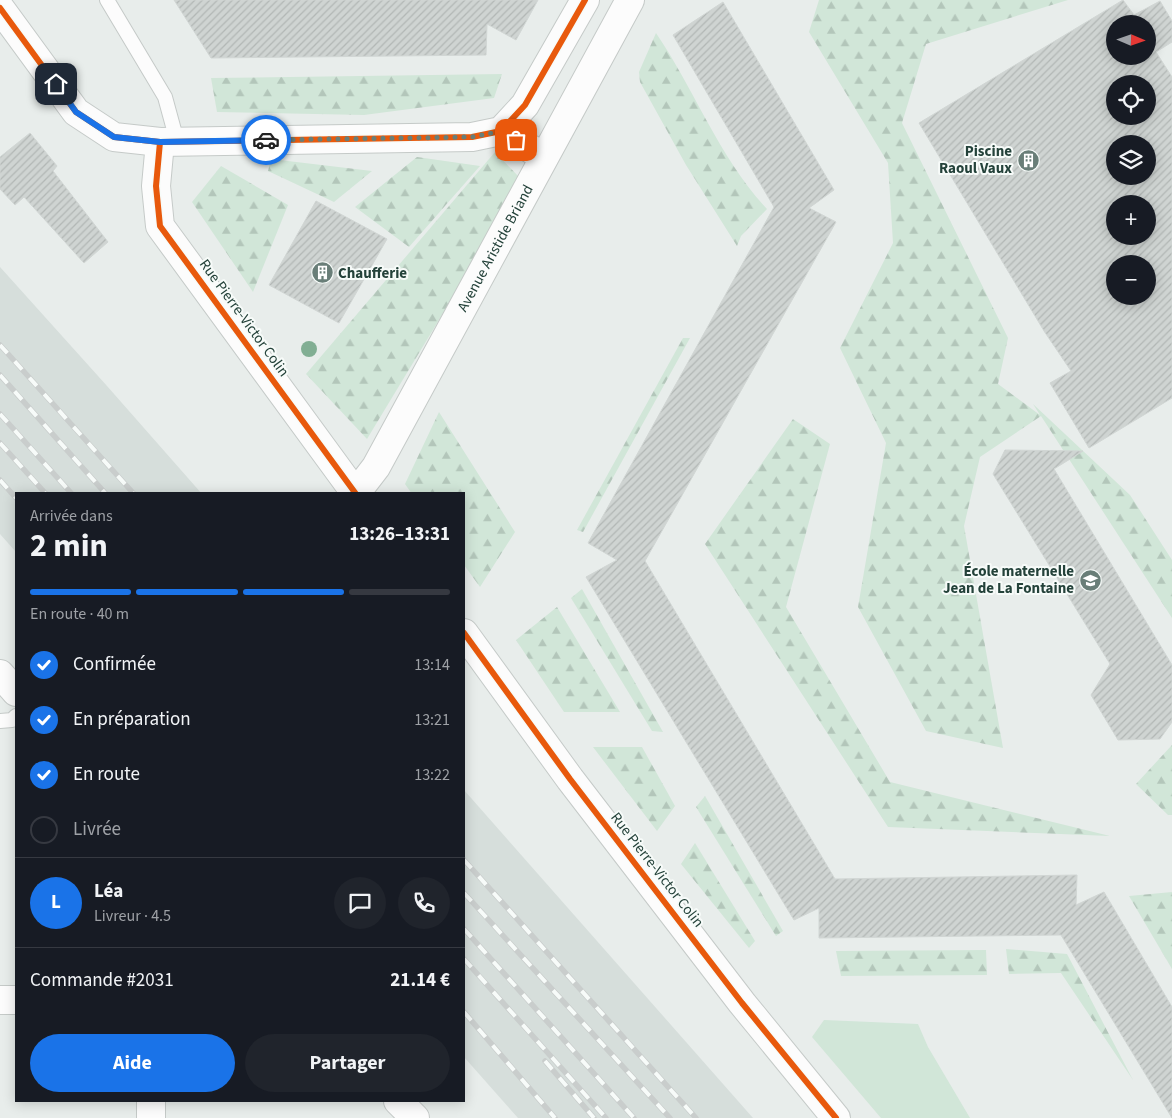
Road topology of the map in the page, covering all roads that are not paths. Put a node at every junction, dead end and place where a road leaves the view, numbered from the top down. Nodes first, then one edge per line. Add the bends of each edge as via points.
1 (106, 0) edge
2 (585, 0) edge
3 (630, 0) edge
4 (0, 8) edge
5 (501, 131) junction
6 (168, 142) junction
7 (544, 157) junction
8 (355, 492) edge
9 (357, 492) edge
10 (465, 634) edge
11 (0, 674) edge
12 (15, 691) edge
13 (15, 717) edge
14 (0, 720) edge
15 (0, 1000) edge
16 (15, 1000) edge
17 (151, 1102) edge
18 (399, 1102) edge
19 (151, 1118) edge
20 (415, 1118) edge
21 (836, 1118) edge

1 - 6 lane via 165,97
2 - 5 street via 525,105
3 - 7 street, Avenue Aristide Briand
4 - 6 street via 76,112 114,137
5 - 6 street via 472,137
5 - 7 street
6 - 8 street, Rue Pierre-Victor Colin via 156,186 160,226
7 - 9 street, Avenue Aristide Briand via 376,467
10 - 21 street, Rue Pierre-Victor Colin via 742,1003
11 - 12 street
13 - 14 lane
15 - 16 street
17 - 19 street
18 - 20 street

